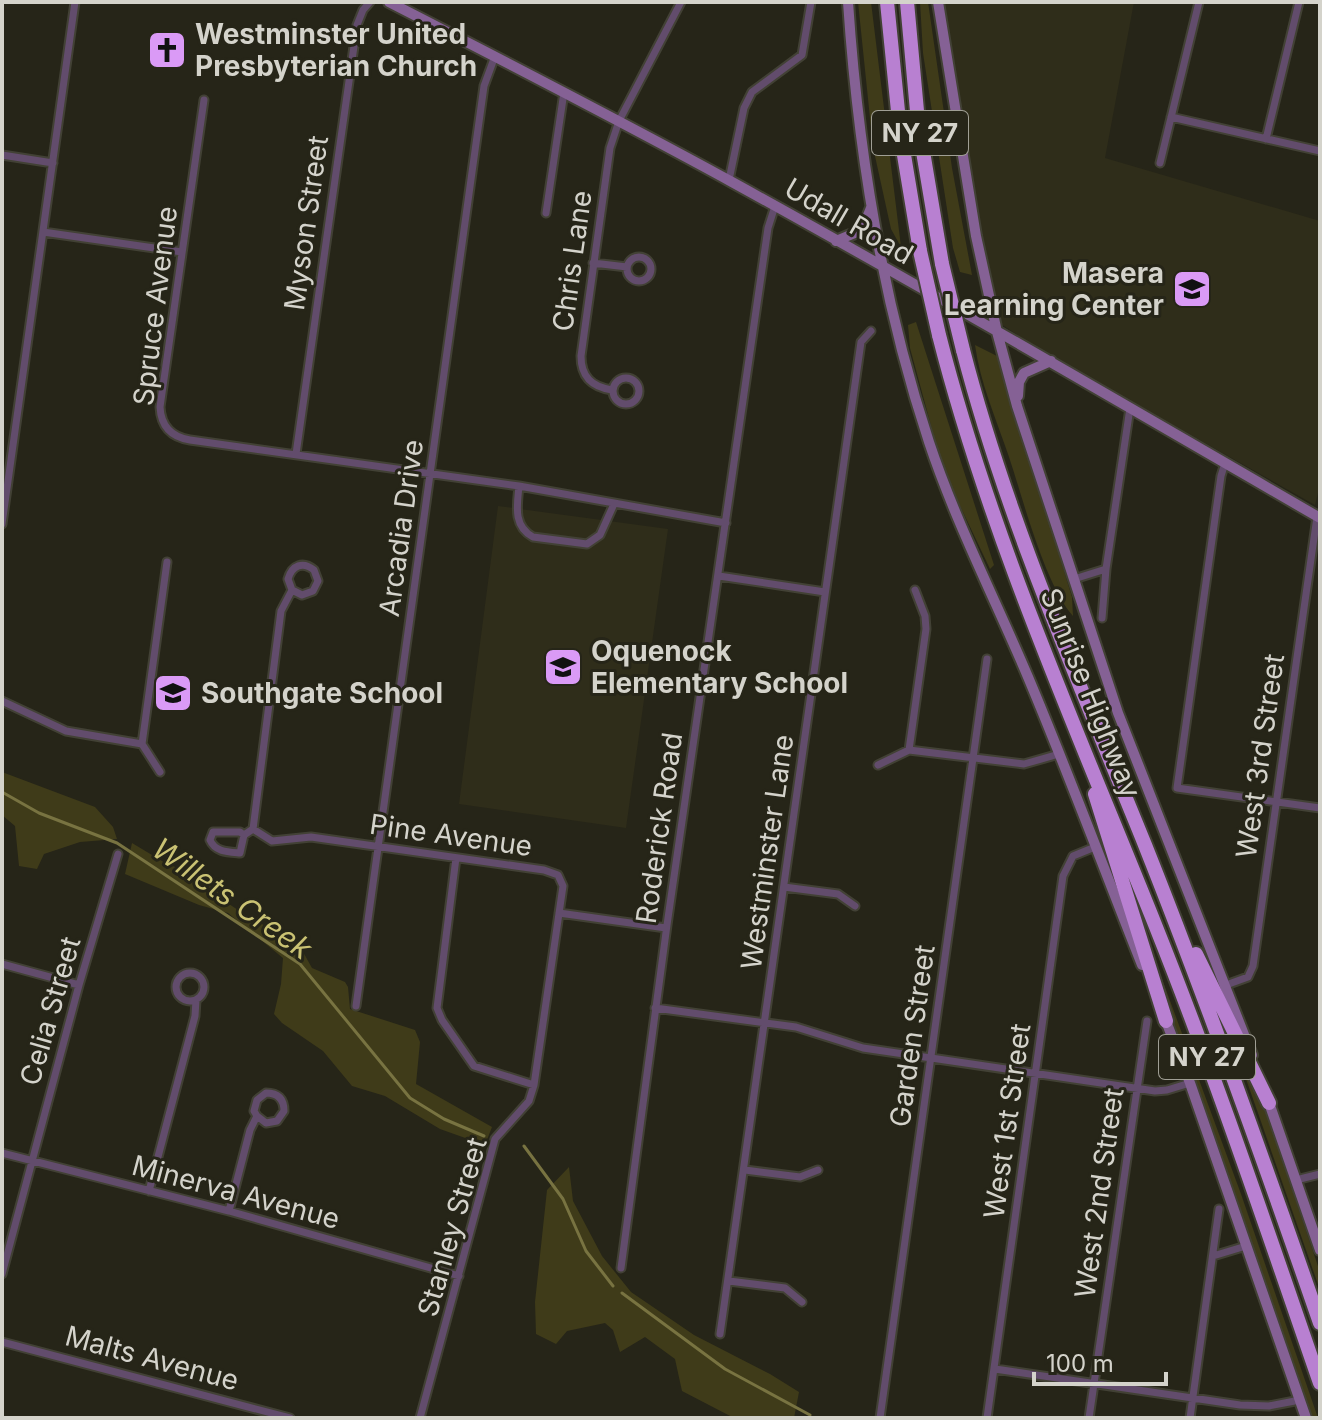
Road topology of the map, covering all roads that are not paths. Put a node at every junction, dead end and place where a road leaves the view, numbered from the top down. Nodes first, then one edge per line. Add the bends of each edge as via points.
1 (75, 2) edge
2 (370, 2) edge
3 (389, 2) edge
4 (681, 2) edge
5 (811, 2) edge
6 (848, 2) edge
7 (887, 2) edge
8 (907, 2) edge
9 (938, 2) edge
10 (1199, 2) edge
11 (1299, 2) edge
12 (495, 56) junction
13 (564, 92) junction
14 (204, 100) dead end
15 (1171, 117) junction
16 (619, 121) junction
17 (1266, 139) junction
18 (1320, 151) edge
19 (2, 155) edge
20 (53, 163) junction
21 (1160, 163) dead end
22 (729, 180) junction
23 (775, 206) junction
24 (872, 206) junction
25 (546, 213) dead end
26 (43, 232) junction
27 (836, 241) junction
28 (182, 252) junction
29 (593, 263) junction
30 (627, 267) dead end
31 (883, 268) junction
32 (871, 331) dead end
33 (997, 332) junction
34 (1051, 361) junction
35 (612, 390) dead end
36 (1017, 406) junction
37 (1130, 408) junction
38 (296, 454) junction
39 (1225, 463) junction
40 (432, 473) junction
41 (519, 486) junction
42 (614, 504) junction
43 (1318, 518) edge
44 (726, 523) junction
45 (2, 524) edge
46 (167, 562) dead end
47 (1106, 569) junction
48 (719, 576) junction
49 (1074, 579) junction
50 (292, 590) junction
51 (915, 590) dead end
52 (825, 592) junction
53 (1102, 618) dead end
54 (987, 659) dead end
55 (2, 701) edge
56 (1080, 736) junction
57 (142, 744) junction
58 (909, 750) junction
59 (1059, 754) junction
60 (973, 758) junction
61 (878, 765) dead end
62 (160, 772) dead end
63 (1276, 802) junction
64 (1320, 808) edge
65 (253, 829) junction
66 (244, 835) junction
67 (378, 847) junction
68 (1095, 847) junction
69 (118, 854) dead end
70 (456, 858) junction
71 (784, 887) junction
72 (1169, 905) junction
73 (855, 906) dead end
74 (559, 913) junction
75 (666, 928) junction
76 (2, 964) edge
77 (79, 985) junction
78 (1226, 985) junction
79 (196, 1000) junction
80 (356, 1006) dead end
81 (655, 1008) junction
82 (1147, 1021) dead end
83 (1166, 1021) junction
84 (766, 1022) junction
85 (932, 1058) junction
86 (1037, 1072) junction
87 (1190, 1083) junction
88 (534, 1085) junction
89 (1136, 1088) junction
90 (1269, 1103) junction
91 (257, 1116) junction
92 (2, 1153) edge
93 (32, 1161) junction
94 (745, 1170) junction
95 (818, 1170) dead end
96 (1320, 1174) edge
97 (1296, 1180) junction
98 (149, 1191) junction
99 (1219, 1209) dead end
100 (229, 1211) junction
101 (1246, 1246) junction
102 (1320, 1250) edge
103 (1213, 1256) junction
104 (621, 1268) dead end
105 (2, 1274) edge
106 (459, 1276) junction
107 (729, 1281) junction
108 (802, 1302) dead end
109 (1320, 1323) edge
110 (720, 1334) dead end
111 (2, 1342) edge
112 (995, 1369) junction
113 (1320, 1383) edge
114 (1093, 1385) junction
115 (1193, 1398) junction
116 (1300, 1400) junction
117 (290, 1418) edge
118 (420, 1418) edge
119 (880, 1418) edge
120 (987, 1418) edge
121 (1089, 1418) edge
122 (1190, 1418) edge
123 (1306, 1418) edge

1 - 20 street
2 - 38 street, Myson Street via 357,25
3 - 12 main road, Udall Road
4 - 16 street, Chris Lane
5 - 22 street via 802,55 752,92 744,108
6 - 24 main road
7 - 56 highway, Sunrise Highway / NY 27, bridge via 900,131 939,335 994,518
8 - 72 highway, Sunrise Highway / NY 27, bridge via 918,122 942,264 986,431 1016,521
9 - 33 main road, Sunrise Highway
10 - 15 street
11 - 17 street
12 - 13 main road, Udall Road
12 - 40 street, Arcadia Drive via 484,86
13 - 16 main road, Udall Road
13 - 25 street
14 - 28 street, Spruce Avenue
15 - 17 street
15 - 21 street
16 - 22 main road, Udall Road
16 - 29 street, Chris Lane
17 - 18 street
19 - 20 street
20 - 26 street
22 - 23 main road, Udall Road
23 - 27 main road, Udall Road
23 - 44 street, Roderick Road
24 - 27 main road via 862,230
24 - 31 main road
26 - 28 street
26 - 45 street
27 - 31 main road, Udall Road
28 - 38 street, Spruce Avenue via 160,407 165,425 179,438
29 - 30 street
29 - 35 street, Chris Lane via 581,368 586,378
31 - 33 main road, Udall Road
31 - 59 main road, Sunrise Highway via 944,486
32 - 52 street, Westminster Lane via 861,342
33 - 34 main road, Udall Road
33 - 36 main road, Sunrise Highway
34 - 36 main road via 1022,374
34 - 37 main road, Udall Road
36 - 49 main road, Sunrise Highway
37 - 39 main road, Udall Road
37 - 47 street
38 - 40 street, Spruce Avenue
39 - 43 main road, Udall Road
39 - 63 street via 1177,788
40 - 41 street, Spruce Avenue
40 - 67 street, Arcadia Drive
41 - 42 street, Spruce Avenue
41 - 42 street via 518,522 533,537 587,544 600,535
42 - 44 street, Spruce Avenue
43 - 63 street, West 3rd Street
44 - 48 street, Roderick Road
46 - 57 street
47 - 49 street
47 - 53 street
48 - 52 street
48 - 75 street, Roderick Road
49 - 78 main road, Sunrise Highway via 1129,742
50 - 50 street via 302,595 313,591 318,581 314,570 304,565 293,568 288,579
50 - 65 street via 281,611
51 - 58 street via 926,629
52 - 71 street, Westminster Lane
54 - 60 street, Garden Street
55 - 57 street via 66,731
56 - 83 highway
56 - 113 highway, Sunrise Highway / NY 27 via 1206,1055
57 - 62 street
58 - 60 street
58 - 61 street
59 - 60 street via 1029,764
59 - 68 main road, Sunrise Highway
60 - 85 street, Garden Street
63 - 64 street
63 - 78 street, West 3rd Street via 1252,970
65 - 66 street
65 - 67 street, Pine Avenue via 272,841 311,837
66 - 66 street via 240,853 214,847 210,840 213,832
67 - 70 street, Pine Avenue
67 - 80 street, Arcadia Drive
68 - 83 main road, Sunrise Highway
68 - 86 street, West 1st Street via 1073,856 1063,876
69 - 77 street, Celia Street
70 - 74 street, Pine Avenue via 558,875 563,886
70 - 88 street via 437,1008 474,1066
71 - 73 street via 838,894
71 - 84 street, Westminster Lane
72 - 90 highway
72 - 109 highway, Sunrise Highway / NY 27
74 - 75 street
74 - 88 street, Stanley Street
75 - 81 street, Roderick Road
76 - 77 street
77 - 93 street, Celia Street
78 - 90 main road, Sunrise Highway
79 - 79 street via 204,993 204,981 196,973 185,973 177,981 177,992 185,1000
79 - 98 street
81 - 84 street
81 - 104 street, Roderick Road
82 - 89 street, West 2nd Street
83 - 87 main road, Sunrise Highway
84 - 85 street via 863,1048
84 - 94 street, Westminster Lane
85 - 86 street
85 - 119 street, Garden Street
86 - 89 street
86 - 112 street, West 1st Street
87 - 89 street via 1160,1091
87 - 101 main road, Sunrise Highway
88 - 106 street, Stanley Street via 529,1101 495,1139
89 - 114 street, West 2nd Street
90 - 97 main road, Sunrise Highway
91 - 91 street via 266,1123 277,1121 284,1111 282,1100 272,1093 261,1096 255,1105
91 - 100 street
92 - 93 street, Minerva Avenue
93 - 98 street, Minerva Avenue
93 - 105 street, Celia Street
94 - 95 street via 800,1177
94 - 107 street, Westminster Lane
96 - 97 street
97 - 102 main road, Sunrise Highway
98 - 100 street, Minerva Avenue
99 - 103 street
100 - 106 street, Minerva Avenue
101 - 103 street
101 - 116 main road, Sunrise Highway
103 - 115 street
106 - 118 street, Stanley Street
107 - 108 street via 785,1288
107 - 110 street, Westminster Lane
111 - 117 street, Malts Avenue
112 - 114 street
112 - 120 street, West 1st Street
114 - 115 street
114 - 121 street, West 2nd Street
115 - 116 street via 1255,1406
115 - 122 street
116 - 123 main road, Sunrise Highway

